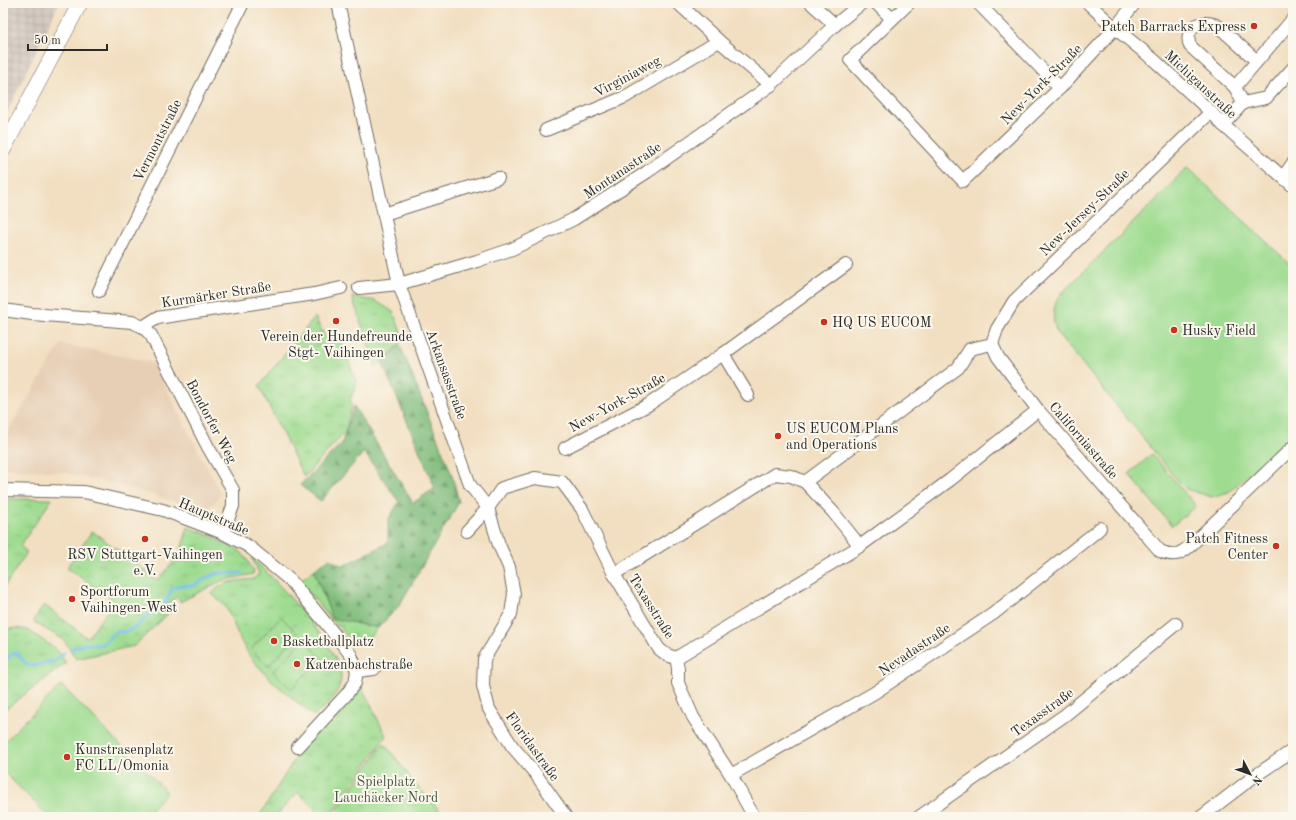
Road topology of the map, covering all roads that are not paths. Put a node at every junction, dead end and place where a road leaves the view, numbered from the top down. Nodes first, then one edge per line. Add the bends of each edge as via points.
1 (80, 3) edge
2 (243, 3) edge
3 (338, 3) edge
4 (678, 3) edge
5 (811, 3) edge
6 (862, 3) edge
7 (876, 3) edge
8 (909, 3) edge
9 (978, 3) edge
10 (1088, 3) edge
11 (1134, 3) edge
12 (892, 19) junction
13 (1293, 19) edge
14 (835, 25) junction
15 (1115, 28) junction
16 (719, 41) junction
17 (1257, 61) junction
18 (1293, 68) edge
19 (771, 86) junction
20 (1235, 86) junction
21 (1060, 88) junction
22 (1244, 103) junction
23 (1210, 112) junction
24 (1223, 125) junction
25 (546, 130) dead end
26 (3, 150) edge
27 (1293, 163) edge
28 (1283, 177) junction
29 (498, 178) dead end
30 (1293, 186) edge
31 (384, 214) junction
32 (846, 265) dead end
33 (398, 284) junction
34 (341, 288) dead end
35 (359, 288) dead end
36 (99, 291) dead end
37 (3, 310) edge
38 (143, 327) junction
39 (992, 344) junction
40 (723, 354) junction
41 (748, 395) dead end
42 (1038, 410) junction
43 (1293, 447) edge
44 (566, 448) dead end
45 (804, 482) junction
46 (3, 490) edge
47 (488, 508) junction
48 (1100, 528) dead end
49 (467, 532) dead end
50 (223, 533) junction
51 (860, 546) junction
52 (614, 574) junction
53 (1176, 624) dead end
54 (676, 658) junction
55 (374, 668) dead end
56 (357, 671) junction
57 (298, 747) dead end
58 (1293, 750) edge
59 (731, 775) junction
60 (566, 817) edge
61 (754, 817) edge
62 (919, 817) edge
63 (1201, 817) edge

1 - 26 street
2 - 36 street, Vermontstraße
3 - 31 street, Arkansasstraße
4 - 16 street
5 - 14 street
6 - 14 street, Montanastraße
7 - 12 street
8 - 12 street
9 - 21 street
10 - 15 street, Michiganstraße
11 - 15 street, New-York-Straße
12 - 21 street, New-York-Straße via 850,60 963,181
13 - 17 street
14 - 19 street, Montanastraße
15 - 21 street, New-York-Straße
15 - 23 street, Michiganstraße
16 - 19 street
16 - 25 street, Virginiaweg via 625,97
17 - 20 street
17 - 20 street via 1218,26 1202,23 1194,27 1188,38 1190,46
18 - 22 street via 1266,98
19 - 33 street, Montanastraße via 574,219 512,249
20 - 22 street
22 - 24 street
23 - 24 street, Michiganstraße
23 - 39 street, New-Jersey-Straße via 1014,301 997,329
24 - 28 street, Michiganstraße
27 - 28 street
28 - 30 street, Michiganstraße
29 - 31 street
31 - 33 street, Arkansasstraße
32 - 40 street, New-York-Straße
33 - 35 street, Montanastraße
33 - 47 street, Arkansasstraße via 470,484
34 - 38 street, Kurmärker Straße via 157,318
37 - 38 street via 132,322
38 - 50 street, Bondorfer Weg via 151,335 233,490 233,506
39 - 42 street, Californiastraße via 998,357
39 - 45 street via 970,349 958,368
40 - 41 street
40 - 44 street, New-York-Straße via 648,405
42 - 43 street, Californiastraße via 1160,551 1170,555 1178,554 1191,545
42 - 51 street via 950,480
45 - 51 street via 833,512
45 - 52 street via 791,476 775,474
46 - 50 street, Hauptstraße via 84,492 163,510
47 - 49 street
47 - 52 street, Texasstraße via 502,488 535,478 562,482 582,509
47 - 60 street, Floridastraße via 499,545 509,567 514,594 511,614 484,659 483,686 489,709 512,746
48 - 59 street, Nevadastraße via 993,614 871,695
50 - 56 street, Hauptstraße via 248,546 290,581 351,655
51 - 54 street
52 - 54 street, Texasstraße via 659,649
53 - 62 street, Texasstraße via 1066,715
54 - 59 street, Texasstraße via 678,683 693,717
55 - 56 street
56 - 57 street via 355,683 346,695
58 - 63 street
59 - 61 street, Texasstraße

